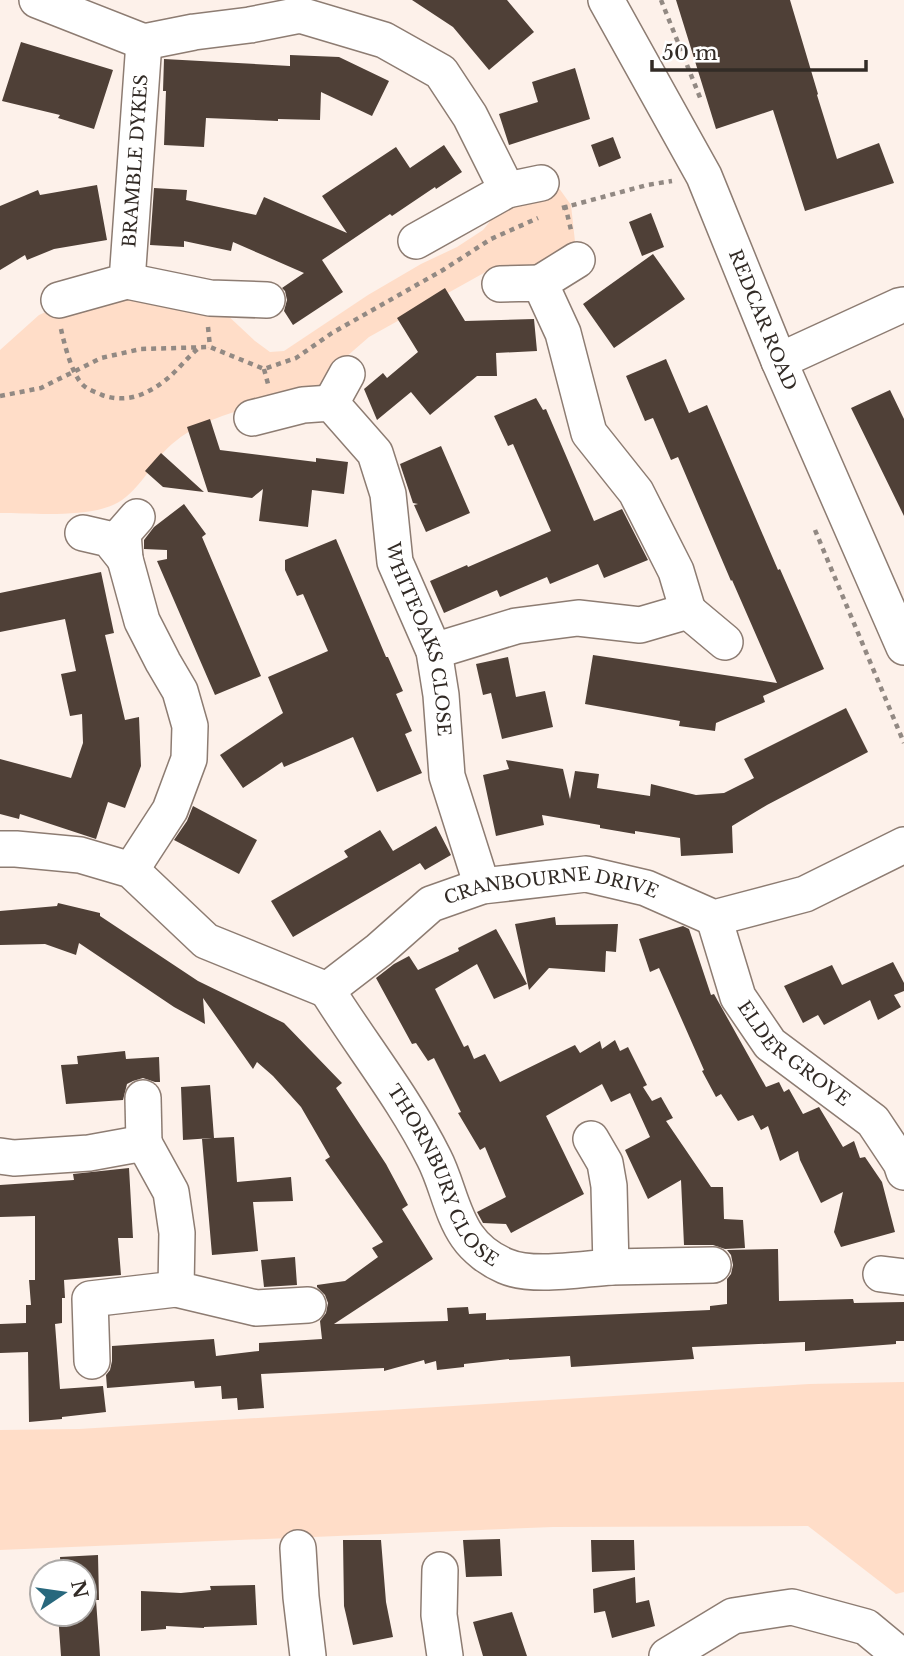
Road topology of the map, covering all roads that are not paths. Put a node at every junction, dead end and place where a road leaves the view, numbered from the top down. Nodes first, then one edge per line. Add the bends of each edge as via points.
1 (37, 0) edge
2 (606, 0) edge
3 (300, 8) edge
4 (144, 42) junction
5 (507, 190) junction
6 (548, 202) road end
7 (416, 241) dead end
8 (577, 260) road end
9 (127, 281) junction
10 (500, 284) dead end
11 (540, 284) junction
12 (58, 300) road end
13 (267, 300) dead end
14 (904, 305) edge
15 (779, 361) junction
16 (252, 418) dead end
17 (137, 517) dead end
18 (83, 533) dead end
19 (125, 559) junction
20 (688, 611) junction
21 (725, 642) dead end
22 (904, 647) edge
23 (433, 651) junction
24 (904, 845) edge
25 (0, 849) edge
26 (131, 870) junction
27 (482, 886) junction
28 (713, 918) junction
29 (327, 990) junction
30 (143, 1098) dead end
31 (591, 1139) dead end
32 (144, 1143) junction
33 (0, 1156) edge
34 (904, 1172) edge
35 (713, 1265) dead end
36 (611, 1267) junction
37 (176, 1289) junction
38 (309, 1305) dead end
39 (92, 1361) dead end
40 (298, 1548) dead end
41 (440, 1570) dead end
42 (308, 1656) edge
43 (445, 1656) edge
44 (667, 1656) edge
45 (901, 1656) edge

1 - 4 street
2 - 15 street, REDCAR ROAD via 704,176
3 - 4 street via 250,25
3 - 5 street via 384,40 441,72 470,116
4 - 9 street, BRAMBLE DYKES
5 - 6 street
5 - 7 street
8 - 11 street
9 - 12 street
9 - 13 street via 210,298
10 - 11 street
11 - 20 street via 563,333 589,433 636,492 676,571
14 - 15 street
15 - 22 street, REDCAR ROAD
16 - 23 street, WHITEOAKS CLOSE via 303,405 339,388 374,453 388,494 395,562
17 - 19 street via 123,533
18 - 19 street via 109,539
19 - 26 street via 142,621 180,691 190,726 189,759 170,810
20 - 21 street
20 - 23 street via 640,625 578,618 516,626
23 - 27 street, WHITEOAKS CLOSE via 447,776
24 - 28 street via 805,894
25 - 26 street via 80,855
26 - 29 street via 206,941
27 - 28 street, CRANBOURNE DRIVE via 586,874 646,888
27 - 29 street, CRANBOURNE DRIVE via 431,904
28 - 34 street, ELDER GROVE via 738,997 770,1044 873,1121
29 - 36 street, THORNBURY CLOSE via 412,1118 435,1159 468,1238 504,1266 524,1272
30 - 32 street
31 - 36 street via 605,1163 609,1186
32 - 33 street via 89,1153
32 - 37 street via 171,1192 177,1233
35 - 36 street, THORNBURY CLOSE
37 - 38 street via 256,1308
37 - 39 street via 90,1299
40 - 42 street
41 - 43 street via 439,1615
44 - 45 street via 733,1616 792,1607 866,1627

